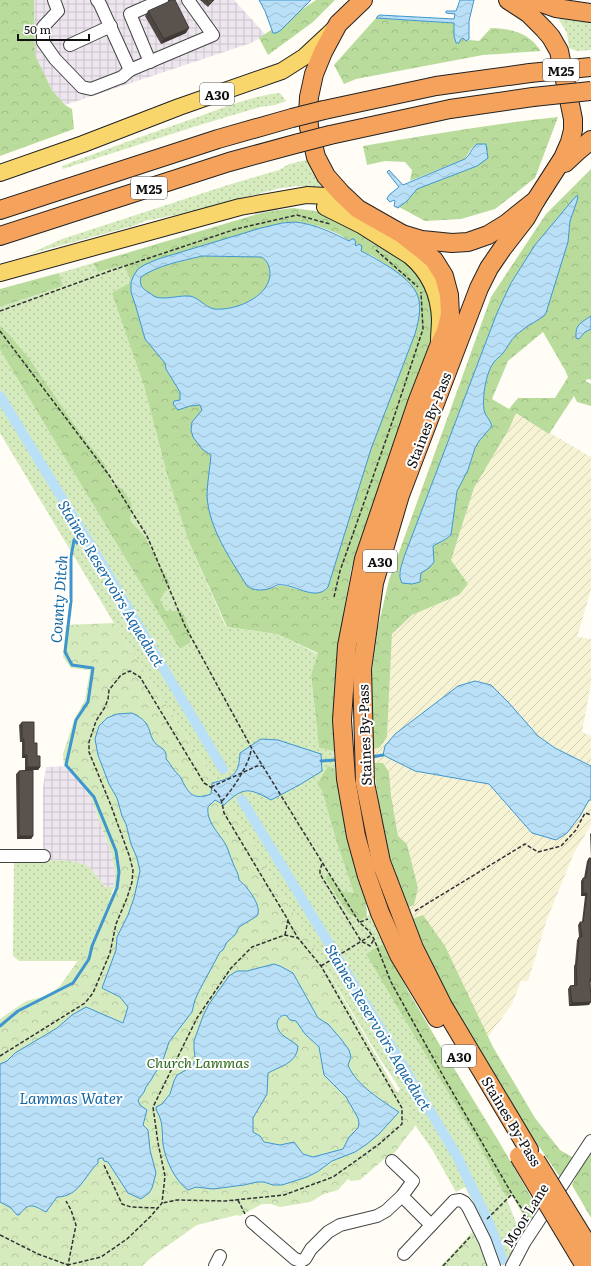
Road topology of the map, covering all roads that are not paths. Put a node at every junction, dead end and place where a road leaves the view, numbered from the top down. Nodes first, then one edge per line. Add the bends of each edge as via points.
1 (54, 0) edge
2 (162, 0) edge
3 (188, 0) edge
4 (363, 0) edge
5 (508, 0) edge
6 (533, 0) edge
7 (100, 1) edge
8 (591, 13) edge
9 (338, 24) junction
10 (111, 26) junction
11 (70, 44) dead end
12 (150, 62) junction
13 (591, 67) edge
14 (130, 70) junction
15 (591, 91) edge
16 (591, 140) edge
17 (0, 173) edge
18 (550, 178) junction
19 (280, 200) junction
20 (536, 200) junction
21 (358, 209) junction
22 (0, 210) edge
23 (402, 234) junction
24 (0, 236) edge
25 (0, 273) edge
26 (439, 346) junction
27 (0, 856) edge
28 (44, 856) dead end
29 (591, 1141) edge
30 (524, 1153) junction
31 (392, 1161) dead end
32 (406, 1192) junction
33 (252, 1222) road end
34 (431, 1225) junction
35 (591, 1250) edge
36 (404, 1254) dead end
37 (301, 1263) edge
38 (494, 1266) edge
39 (512, 1266) edge
40 (585, 1266) edge

1 - 14 street via 58,11 43,26 43,42 55,59 82,87 91,89 122,77
2 - 12 street via 130,14
3 - 12 street via 213,35
4 - 9 highway
5 - 18 highway via 528,13 551,37 559,51 574,118 570,142
6 - 8 highway via 556,8
7 - 10 street
9 - 17 main road, A30 via 304,57 282,71
9 - 21 highway via 314,74 309,97 309,127 316,157 326,176
10 - 11 street
10 - 14 street
12 - 14 street
13 - 22 highway, M25, bridge via 436,86 324,110 218,139
15 - 24 highway, M25, bridge via 450,109 330,135 229,162
16 - 18 highway
18 - 20 highway, Staines By-Pass
19 - 21 main road, A30 via 307,195 326,196
19 - 25 main road, A30 via 240,207
19 - 26 main road, A30 via 307,201 327,207 361,225 418,262 428,275 437,298 440,321
20 - 23 highway via 498,230 468,242 435,242
20 - 30 highway, Staines By-Pass / A30 via 526,218 489,268 479,288 400,495 374,583 362,669 365,784 381,862 414,948 442,1006
21 - 23 highway
23 - 26 highway, Staines By-Pass / A30 via 434,260 447,284 450,315
26 - 30 highway, Staines By-Pass / A30 via 364,559 347,646 342,720 346,779 366,876 399,955
27 - 28 street
29 - 39 street, Moor Lane via 524,1243
30 - 35 highway, Staines By-Pass / A30, bridge
30 - 40 highway, Staines By-Pass / A30, bridge
31 - 32 street via 413,1181
32 - 34 street
32 - 37 street via 378,1216 340,1225 328,1232
33 - 37 street
34 - 36 street
34 - 38 street via 454,1201 464,1202 482,1225

